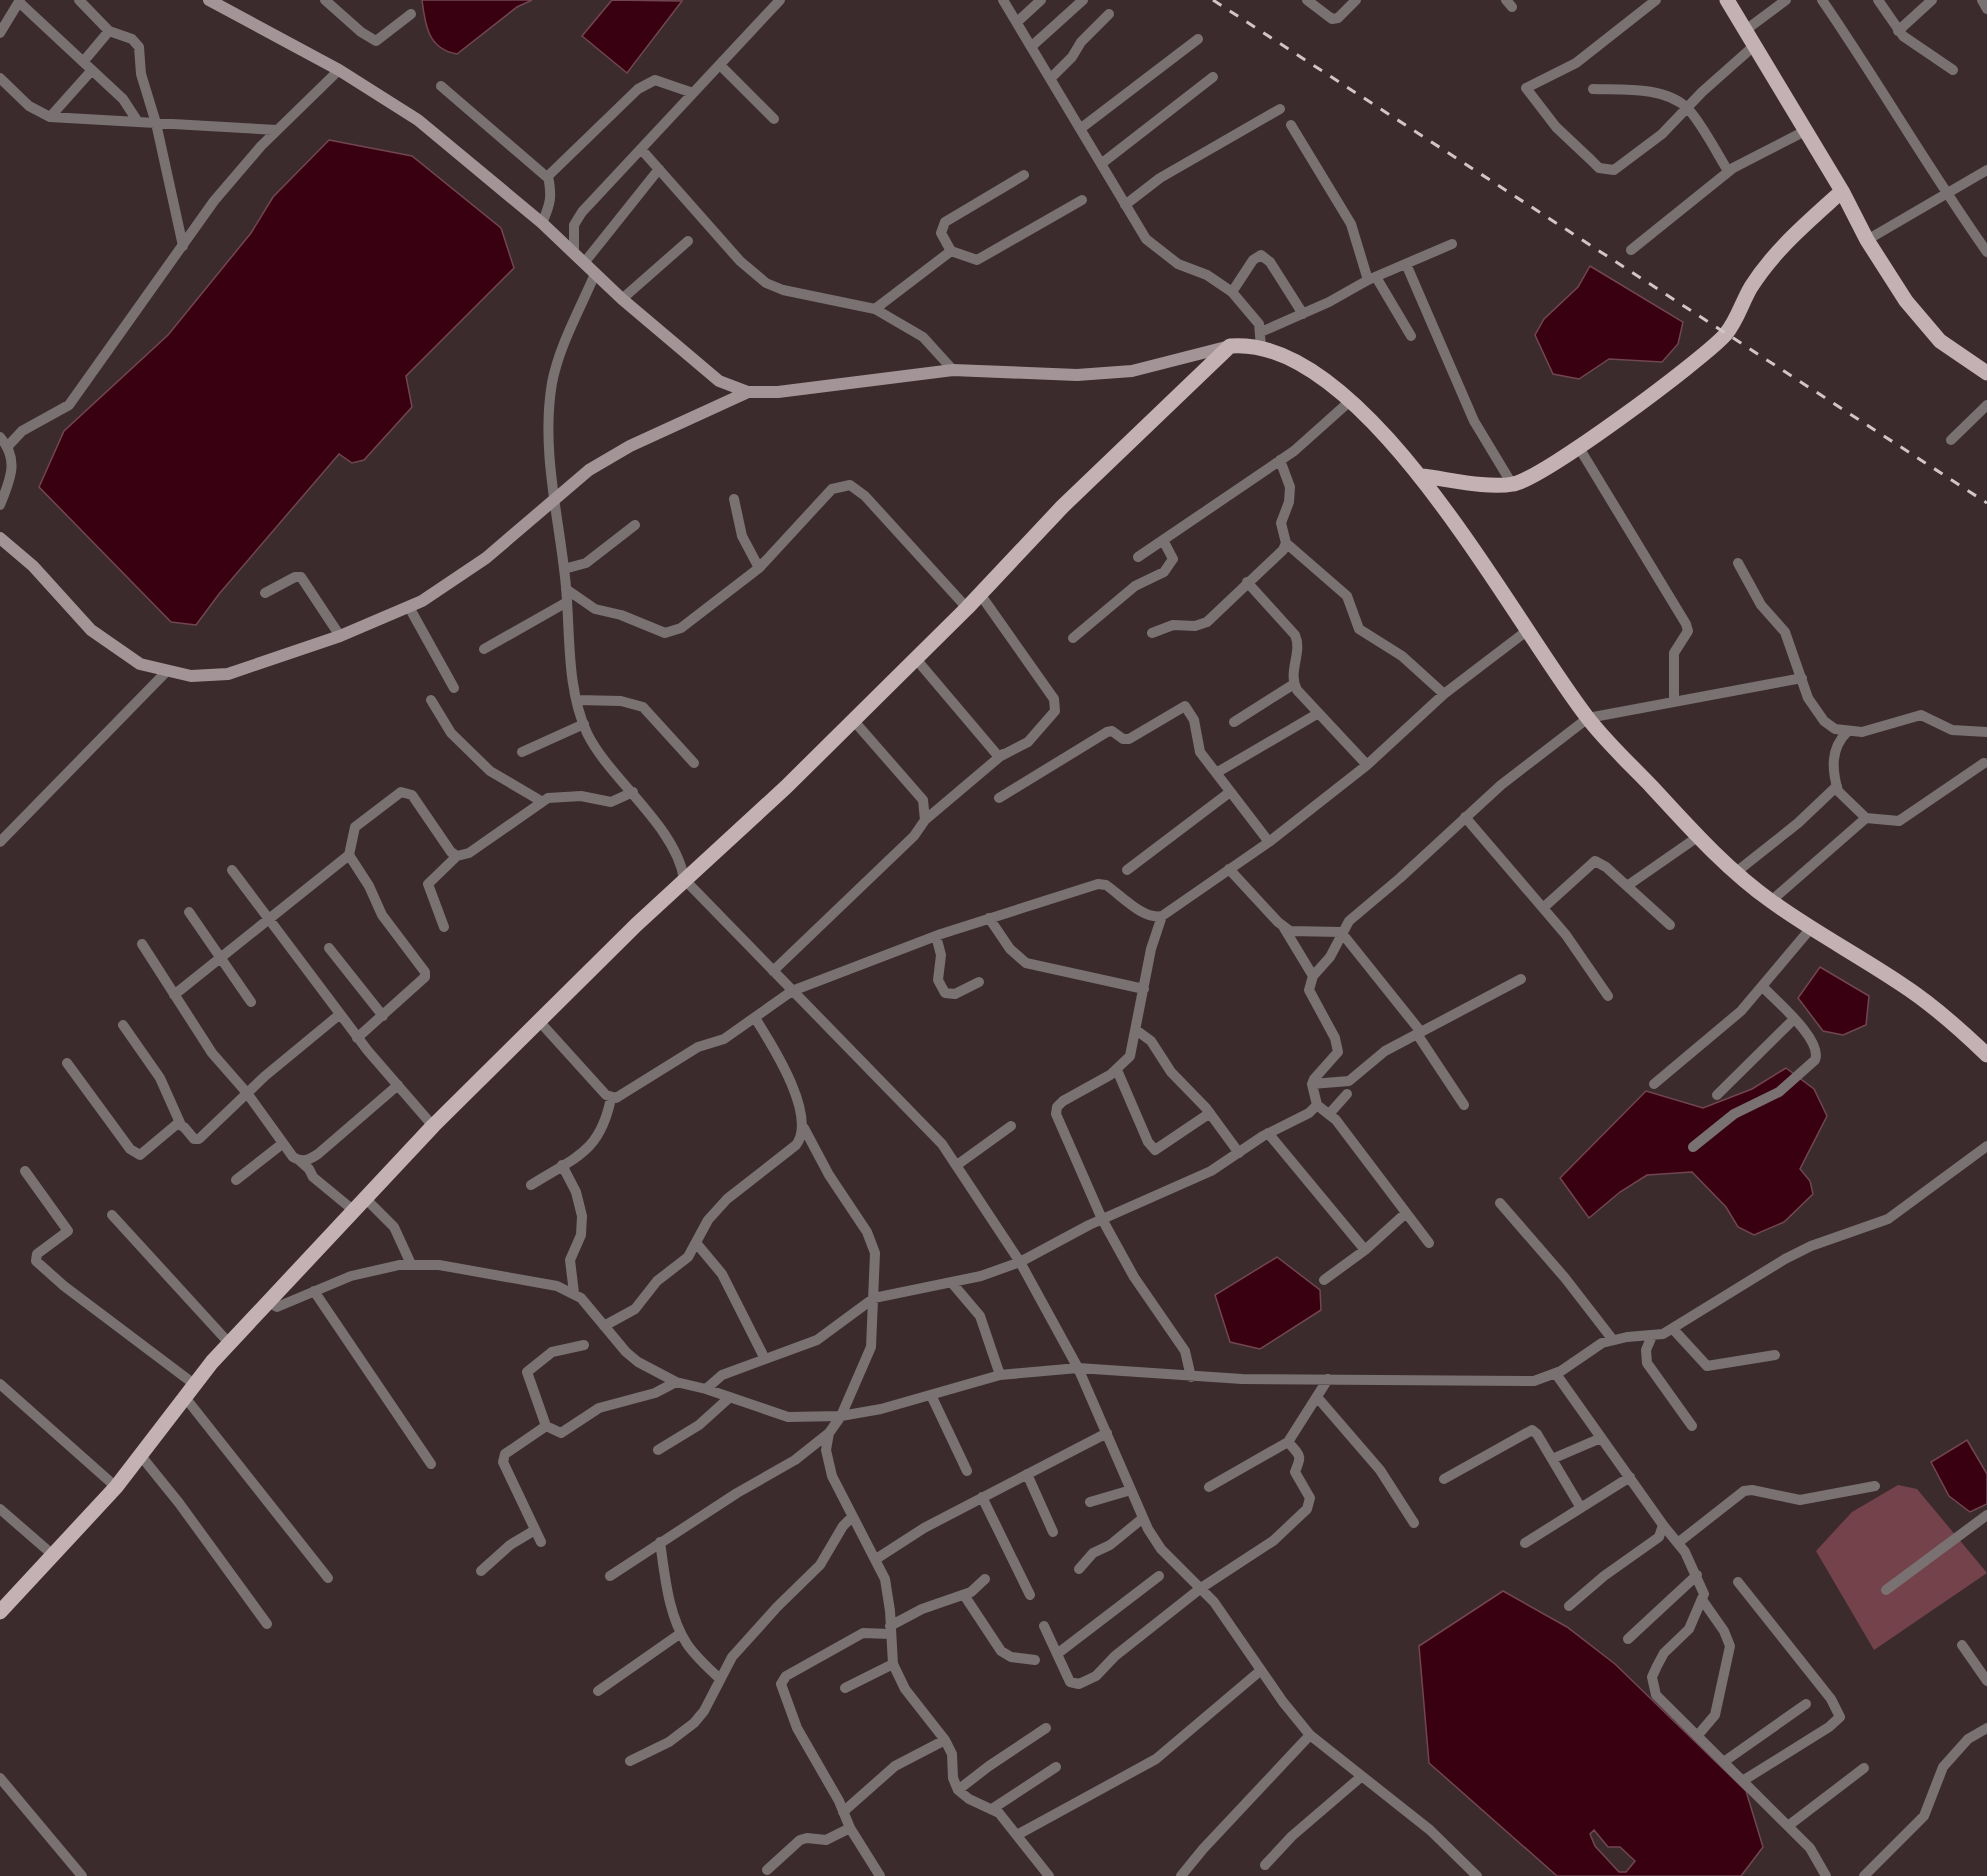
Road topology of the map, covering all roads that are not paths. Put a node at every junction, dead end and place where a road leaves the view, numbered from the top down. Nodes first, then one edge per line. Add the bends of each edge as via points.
1 (79, 0) edge
2 (325, 0) edge
3 (780, 0) edge
4 (1003, 0) edge
5 (1041, 0) edge
6 (1083, 0) edge
7 (1307, 0) edge
8 (1356, 0) edge
9 (1656, 0) edge
10 (1728, 0) edge
11 (1786, 0) edge
12 (1822, 0) edge
13 (1878, 0) edge
14 (1932, 0) edge
15 (1982, 0) edge
16 (20, 1) edge
17 (219, 2) edge
18 (1987, 9) edge
19 (1109, 14) dead end
20 (411, 15) dead end
21 (1017, 22) junction
22 (1747, 29) junction
23 (1898, 31) junction
24 (109, 32) junction
25 (0, 33) edge
26 (1198, 39) dead end
27 (1755, 45) junction
28 (1032, 46) junction
29 (83, 62) junction
30 (720, 64) junction
31 (92, 70) junction
32 (339, 70) junction
33 (1953, 70) dead end
34 (0, 78) edge
35 (1051, 78) junction
36 (1213, 78) dead end
37 (441, 86) dead end
38 (1593, 89) dead end
39 (693, 93) junction
40 (1687, 108) junction
41 (1280, 109) dead end
42 (50, 117) junction
43 (774, 119) dead end
44 (138, 122) junction
45 (156, 123) junction
46 (1291, 125) dead end
47 (1080, 129) junction
48 (278, 130) junction
49 (1805, 131) junction
50 (641, 148) junction
51 (1101, 164) junction
52 (659, 169) junction
53 (1987, 170) edge
54 (1728, 171) junction
55 (1024, 175) dead end
56 (548, 178) junction
57 (1842, 191) junction
58 (1945, 194) junction
59 (1082, 200) dead end
60 (1125, 205) junction
61 (542, 223) junction
62 (1867, 240) junction
63 (688, 241) dead end
64 (1452, 244) dead end
65 (183, 246) junction
66 (1631, 250) dead end
67 (951, 251) junction
68 (1987, 252) edge
69 (579, 258) junction
70 (1406, 264) junction
71 (595, 274) junction
72 (1372, 279) junction
73 (1232, 292) junction
74 (622, 299) junction
75 (875, 309) junction
76 (1303, 314) junction
77 (1411, 336) dead end
78 (1261, 339) junction
79 (1230, 346) junction
80 (953, 370) junction
81 (1987, 373) edge
82 (748, 392) junction
83 (1350, 401) junction
84 (1987, 405) edge
85 (1951, 440) dead end
86 (4, 442) edge
87 (1578, 446) junction
88 (1280, 460) junction
89 (1422, 476) junction
90 (1512, 484) junction
91 (554, 499) junction
92 (734, 499) dead end
93 (0, 506) edge
94 (635, 525) dead end
95 (0, 538) edge
96 (1163, 540) junction
97 (1286, 543) junction
98 (1138, 557) dead end
99 (1738, 563) dead end
100 (759, 568) junction
101 (564, 569) junction
102 (1247, 582) junction
103 (566, 590) junction
104 (265, 593) dead end
105 (980, 594) junction
106 (567, 602) junction
107 (409, 607) junction
108 (967, 608) junction
109 (1528, 630) junction
110 (1152, 633) dead end
111 (340, 636) junction
112 (1073, 638) dead end
113 (484, 649) dead end
114 (916, 659) junction
115 (167, 671) junction
116 (1802, 678) junction
117 (1294, 684) junction
118 (454, 688) dead end
119 (1444, 694) junction
120 (431, 700) dead end
121 (577, 700) junction
122 (1674, 702) junction
123 (1317, 714) junction
124 (1588, 718) junction
125 (854, 721) junction
126 (1234, 722) dead end
127 (584, 724) junction
128 (1847, 732) junction
129 (1987, 732) edge
130 (1013, 746) dead end
131 (522, 752) dead end
132 (999, 757) junction
133 (694, 763) dead end
134 (1984, 763) dead end
135 (1367, 765) junction
136 (1216, 773) junction
137 (1837, 786) junction
138 (633, 792) junction
139 (1230, 792) junction
140 (999, 798) dead end
141 (541, 801) junction
142 (1465, 817) junction
143 (1866, 818) junction
144 (926, 820) junction
145 (1699, 836) junction
146 (0, 842) edge
147 (1269, 842) junction
148 (349, 855) junction
149 (457, 856) junction
150 (1229, 869) junction
151 (232, 870) dead end
152 (1126, 870) dead end
153 (1736, 873) junction
154 (684, 879) junction
155 (1627, 886) junction
156 (1771, 901) junction
157 (1543, 908) junction
158 (189, 912) dead end
159 (1162, 916) junction
160 (989, 918) junction
161 (269, 920) junction
162 (1670, 925) dead end
163 (444, 927) dead end
164 (1284, 927) junction
165 (1811, 928) junction
166 (1341, 932) junction
167 (936, 936) junction
168 (142, 944) dead end
169 (329, 948) dead end
170 (222, 957) junction
171 (773, 971) junction
172 (1313, 976) junction
173 (1521, 979) dead end
174 (979, 982) dead end
175 (1763, 987) junction
176 (1144, 989) junction
177 (792, 991) junction
178 (174, 995) junction
179 (1608, 996) dead end
180 (251, 1002) dead end
181 (339, 1015) junction
182 (382, 1016) junction
183 (755, 1018) junction
184 (1794, 1019) junction
185 (539, 1021) junction
186 (123, 1025) dead end
187 (1136, 1030) junction
188 (1419, 1033) junction
189 (357, 1038) junction
190 (1986, 1052) edge
191 (67, 1063) dead end
192 (1117, 1070) junction
193 (1312, 1084) junction
194 (1654, 1084) dead end
195 (398, 1085) junction
196 (248, 1093) junction
197 (1347, 1094) dead end
198 (1717, 1095) dead end
199 (611, 1098) junction
200 (1317, 1105) junction
201 (1464, 1105) dead end
202 (1210, 1113) junction
203 (1330, 1113) junction
204 (181, 1125) junction
205 (434, 1126) junction
206 (1011, 1126) dead end
207 (804, 1128) junction
208 (1268, 1133) junction
209 (282, 1144) junction
210 (1987, 1146) edge
211 (1692, 1147) dead end
212 (1239, 1153) junction
213 (300, 1161) junction
214 (562, 1165) junction
215 (957, 1165) junction
216 (25, 1172) dead end
217 (236, 1180) dead end
218 (531, 1185) dead end
219 (365, 1198) junction
220 (1500, 1203) dead end
221 (353, 1210) junction
222 (1406, 1213) junction
223 (112, 1215) dead end
224 (1102, 1219) junction
225 (1429, 1243) dead end
226 (697, 1244) junction
227 (1365, 1250) junction
228 (1020, 1262) junction
229 (411, 1264) junction
230 (1324, 1280) dead end
231 (952, 1283) junction
232 (314, 1292) junction
233 (574, 1293) junction
234 (874, 1298) junction
235 (268, 1302) junction
236 (604, 1326) junction
237 (1673, 1329) junction
238 (1652, 1336) junction
239 (1613, 1340) junction
240 (229, 1344) junction
241 (584, 1345) dead end
242 (1775, 1355) dead end
243 (765, 1359) junction
244 (1078, 1368) junction
245 (1556, 1374) junction
246 (1000, 1375) junction
247 (1191, 1377) junction
248 (1328, 1379) junction
249 (676, 1382) junction
250 (0, 1384) edge
251 (194, 1384) junction
252 (706, 1389) junction
253 (931, 1395) junction
254 (184, 1396) junction
255 (730, 1397) junction
256 (1317, 1397) junction
257 (841, 1416) junction
258 (546, 1426) junction
259 (1692, 1426) dead end
260 (830, 1433) junction
261 (1107, 1433) junction
262 (1601, 1438) junction
263 (1288, 1442) junction
264 (658, 1450) dead end
265 (141, 1456) junction
266 (1552, 1459) junction
267 (431, 1464) dead end
268 (967, 1471) dead end
269 (1027, 1474) junction
270 (1630, 1477) junction
271 (1444, 1479) dead end
272 (1875, 1486) dead end
273 (116, 1487) junction
274 (1209, 1487) dead end
275 (1131, 1490) junction
276 (982, 1497) junction
277 (1090, 1502) dead end
278 (1581, 1508) junction
279 (0, 1509) edge
280 (1987, 1515) edge
281 (852, 1517) junction
282 (1143, 1518) junction
283 (1414, 1523) dead end
284 (1663, 1525) junction
285 (535, 1530) junction
286 (1053, 1532) dead end
287 (542, 1542) dead end
288 (660, 1542) junction
289 (1679, 1542) junction
290 (1525, 1543) dead end
291 (53, 1555) junction
292 (876, 1558) junction
293 (1079, 1569) dead end
294 (481, 1571) dead end
295 (1697, 1575) junction
296 (610, 1576) dead end
297 (1159, 1576) dead end
298 (328, 1578) dead end
299 (985, 1579) dead end
300 (1738, 1582) dead end
301 (1201, 1588) junction
302 (1886, 1590) dead end
303 (964, 1595) junction
304 (1030, 1595) dead end
305 (1703, 1601) junction
306 (1569, 1606) dead end
307 (0, 1612) edge
308 (267, 1624) dead end
309 (1044, 1626) dead end
310 (890, 1630) junction
311 (681, 1633) junction
312 (1628, 1639) dead end
313 (1962, 1645) dead end
314 (1057, 1654) junction
315 (1035, 1660) dead end
316 (893, 1664) junction
317 (1260, 1671) junction
318 (719, 1678) junction
319 (1987, 1681) edge
320 (845, 1688) dead end
321 (598, 1691) dead end
322 (1806, 1704) dead end
323 (1046, 1728) dead end
324 (1987, 1728) edge
325 (1310, 1735) junction
326 (1698, 1735) junction
327 (945, 1740) junction
328 (630, 1761) dead end
329 (1725, 1761) junction
330 (1056, 1767) dead end
331 (1864, 1768) dead end
332 (1362, 1776) junction
333 (0, 1778) edge
334 (1744, 1780) junction
335 (958, 1790) junction
336 (992, 1809) junction
337 (843, 1812) junction
338 (1788, 1826) junction
339 (850, 1828) junction
340 (1017, 1835) junction
341 (1265, 1865) dead end
342 (767, 1870) dead end
343 (1867, 1875) edge
344 (82, 1876) edge
345 (880, 1876) edge
346 (1049, 1876) edge
347 (1181, 1876) edge
348 (1475, 1876) edge
349 (1826, 1876) edge

1 - 24 street
2 - 20 street via 376,41
3 - 30 street
4 - 21 street
5 - 21 street
6 - 28 street
7 - 8 street via 1332,19
9 - 40 street via 1576,63 1526,88 1556,127 1599,168 1607,170 1622,166 1649,146
10 - 22 main road
11 - 22 street
12 - 58 street via 1872,73
13 - 23 street
14 - 23 street
15 - 18 street
16 - 25 street
16 - 29 street
17 - 32 main road
19 - 35 street
21 - 28 street
22 - 27 main road
23 - 33 street
24 - 29 street
24 - 45 street via 137,42 141,74
26 - 47 street
27 - 40 street
27 - 49 main road
28 - 35 street
29 - 31 street
30 - 39 street
30 - 43 street
31 - 42 street
31 - 44 street via 123,99
32 - 48 street
32 - 61 main road via 418,120
34 - 42 street via 29,106
35 - 47 street
36 - 51 street
37 - 56 street
38 - 40 street via 1647,92
39 - 50 street
39 - 56 street via 655,80 647,83
40 - 54 street
41 - 60 street via 1160,178
42 - 44 street
44 - 45 street
45 - 48 street
45 - 65 street
46 - 72 street via 1351,224
47 - 51 street
48 - 65 street via 243,166
49 - 54 street
49 - 57 main road
50 - 52 street
50 - 69 street via 576,219
51 - 60 street
52 - 69 street
52 - 75 street via 740,261 766,283
53 - 58 street
54 - 66 street
55 - 67 street via 945,222 941,233
56 - 61 street via 552,186 550,206
57 - 62 main road
57 - 87 main road via 1780,248 1751,287 1725,334 1689,366
58 - 62 street
58 - 68 street
59 - 67 street via 977,260
60 - 73 street via 1146,238 1166,256
61 - 69 main road
62 - 81 main road via 1927,328
63 - 74 street
64 - 70 street
65 - 86 street via 69,405
67 - 75 street
69 - 71 main road
70 - 72 street
70 - 90 street via 1474,421
71 - 74 main road
71 - 91 street via 552,385 549,429
72 - 76 street
72 - 77 street
73 - 76 street via 1253,260 1261,255 1270,262
73 - 78 street via 1255,317
74 - 82 main road via 719,381
75 - 80 street via 923,337
76 - 78 street
78 - 79 main road
78 - 83 main road via 1313,370
79 - 80 main road via 1132,371 1077,375
79 - 105 main road via 1062,507
80 - 82 main road via 778,392
82 - 91 main road via 617,453
83 - 88 street
83 - 89 main road
84 - 85 street
86 - 93 street via 14,462
87 - 90 main road via 1528,479
87 - 122 street via 1686,624 1688,631 1674,654
88 - 96 street
88 - 97 street via 1290,487 1281,523
89 - 90 main road
89 - 109 main road
91 - 101 street
91 - 107 main road via 486,558
92 - 100 street via 742,536
94 - 101 street via 586,563
95 - 115 main road via 33,566 91,630 140,664
96 - 98 street
96 - 112 street via 1173,559 1164,572 1135,586
97 - 102 street
97 - 119 street via 1347,596 1359,630 1402,656
99 - 116 street via 1761,605 1785,632
100 - 103 street via 681,628 665,633 595,609
100 - 108 street via 825,494 841,485 850,485 865,496
101 - 103 street
102 - 110 street via 1201,626 1173,625
102 - 117 street via 1294,635 1298,646
103 - 106 street
104 - 111 street via 301,577
105 - 108 main road
105 - 132 street via 1054,699 1055,711 1028,742
106 - 113 street
106 - 121 street
107 - 111 main road
107 - 118 street
108 - 114 main road
109 - 119 street
109 - 124 main road
111 - 115 main road via 228,674 191,676
114 - 125 main road
114 - 132 street
115 - 146 street
116 - 122 street
116 - 128 street via 1814,709 1835,729
117 - 123 street
117 - 126 street
119 - 135 street
120 - 141 street via 451,733 490,771
121 - 127 street
121 - 133 street via 621,700 643,707
122 - 124 street
123 - 135 street
123 - 136 street
124 - 142 street
124 - 145 main road
125 - 144 street via 922,801
125 - 154 main road
127 - 131 street
127 - 138 street via 594,744
128 - 129 street via 1876,730 1921,715 1952,730
128 - 137 street via 1835,750
130 - 132 street
132 - 144 street
134 - 143 street via 1899,821
135 - 147 street
136 - 139 street
136 - 140 street via 1198,747 1191,714 1181,706 1129,739 1107,732
137 - 143 street
137 - 153 street
138 - 141 street via 611,801 581,796
138 - 154 street via 677,855
139 - 147 street
139 - 152 street
141 - 149 street via 469,853
142 - 157 street
142 - 166 street
143 - 156 street
144 - 171 street
145 - 153 main road
145 - 155 street
147 - 150 street
148 - 149 street via 355,827 401,792 407,792
148 - 161 street
148 - 182 street via 382,915 425,972 421,982
149 - 163 street via 428,884
150 - 159 street
150 - 164 street
151 - 161 street
153 - 156 main road
154 - 171 street
154 - 185 main road
155 - 157 street via 1595,861
155 - 162 street
156 - 165 main road
157 - 179 street
158 - 170 street
159 - 160 street via 1145,914 1106,885 1098,884
159 - 176 street
160 - 167 street
160 - 176 street via 1010,949 1026,963
161 - 170 street
161 - 181 street
164 - 166 street via 1297,932
164 - 172 street
165 - 175 street
165 - 190 main road via 1902,984
166 - 172 street via 1330,957
166 - 188 street
167 - 174 street via 941,955 938,980 945,993 956,994
167 - 177 street
168 - 178 street
169 - 182 street
170 - 178 street
170 - 180 street
171 - 177 street
172 - 193 street via 1309,990 1335,1038 1338,1052
173 - 188 street
175 - 184 street
175 - 194 street via 1718,1032
176 - 187 street
177 - 183 street
177 - 215 street via 930,1129
178 - 196 street via 212,1053
181 - 189 street
181 - 196 street
182 - 189 street
183 - 199 street via 724,1039 698,1047 626,1093
183 - 207 street via 782,1060
184 - 198 street
184 - 211 street via 1815,1045 1815,1060 1779,1092 1734,1114
185 - 199 street
185 - 205 main road
186 - 204 street via 159,1078
187 - 192 street via 1130,1056
187 - 202 street via 1151,1041 1171,1072
188 - 193 street via 1379,1055 1349,1081
188 - 201 street
189 - 195 street
191 - 204 street via 136,1154 143,1154 169,1129
192 - 202 street via 1155,1150
192 - 224 street via 1063,1101 1056,1114
193 - 200 street
195 - 205 street
195 - 213 street via 318,1154
196 - 204 street via 198,1140
196 - 209 street
197 - 203 street
199 - 214 street via 606,1122 596,1140
200 - 203 street
200 - 208 street
202 - 212 street
203 - 222 street
205 - 219 main road
206 - 215 street
207 - 226 street via 796,1145 717,1209
207 - 234 street via 873,1243
208 - 212 street
208 - 227 street
209 - 213 street
209 - 217 street
210 - 237 street via 1888,1218 1793,1255
212 - 224 street via 1211,1171
213 - 221 street
214 - 218 street
214 - 233 street via 576,1192 582,1216 581,1235 570,1260
215 - 228 street
216 - 251 street via 68,1231 37,1254 36,1261
219 - 221 main road
219 - 229 street via 393,1227
220 - 239 street
221 - 235 main road
222 - 225 street
222 - 227 street
223 - 240 street
224 - 228 street
224 - 247 street via 1134,1277 1185,1351
226 - 236 street via 688,1257 652,1286 635,1309
226 - 243 street via 722,1274
227 - 230 street
228 - 231 street
228 - 244 street
229 - 232 street via 351,1276
229 - 233 street via 460,1268 557,1286
231 - 234 street
231 - 246 street via 980,1316
232 - 235 street via 277,1307
232 - 267 street
233 - 236 street
234 - 243 street via 817,1340
234 - 257 street via 871,1347
235 - 240 main road
236 - 249 street via 638,1362
237 - 238 street
237 - 242 street via 1707,1366
238 - 239 street
238 - 259 street via 1646,1350 1647,1364
239 - 245 street via 1602,1343
240 - 251 main road
241 - 258 street via 552,1352 527,1372
243 - 252 street via 722,1375
244 - 246 street
244 - 247 street
244 - 261 street
245 - 248 street via 1516,1382
245 - 262 street
246 - 253 street
247 - 248 street
248 - 256 street
249 - 252 street
249 - 258 street via 655,1393 599,1408 561,1433
250 - 273 street
251 - 254 main road
252 - 255 street
253 - 257 street
253 - 268 street
254 - 265 main road
254 - 298 street
255 - 257 street via 788,1417
255 - 264 street via 699,1425
256 - 263 street
256 - 283 street via 1380,1470
257 - 260 street
258 - 285 street via 510,1449 503,1462
260 - 281 street via 827,1461
260 - 288 street via 795,1460
261 - 269 street
261 - 275 street
262 - 266 street
262 - 270 street
263 - 274 street
263 - 301 street via 1300,1456 1295,1472 1310,1498 1307,1509 1273,1541
265 - 273 main road
265 - 308 street
266 - 271 street via 1532,1430
266 - 278 street
269 - 276 street
269 - 286 street
270 - 278 street
270 - 284 street
272 - 289 street via 1800,1500 1744,1491
273 - 291 main road
275 - 277 street
275 - 282 street
276 - 292 street
276 - 304 street
278 - 290 street
279 - 291 street
280 - 302 street
281 - 292 street
281 - 318 street via 820,1565 742,1646
282 - 293 street via 1110,1545 1093,1553
282 - 301 street via 1161,1549
284 - 289 street
284 - 306 street via 1659,1537
285 - 287 street
285 - 294 street via 510,1545
288 - 296 street
288 - 311 street
289 - 295 street
291 - 307 main road
292 - 310 street via 885,1579
295 - 305 street
295 - 312 street
297 - 314 street
299 - 303 street
300 - 334 street via 1831,1699 1840,1717
301 - 314 street via 1079,1684 1070,1682
301 - 317 street
303 - 310 street via 922,1609
303 - 315 street via 1000,1651 1011,1657
305 - 326 street via 1730,1646 1715,1715
305 - 326 street via 1689,1629 1664,1653 1652,1677 1656,1695
309 - 314 street
310 - 316 street
310 - 337 street via 851,1639 786,1676 781,1684 797,1728
311 - 318 street via 694,1654
311 - 321 street
313 - 319 street
316 - 320 street
316 - 327 street via 905,1689
317 - 325 street
317 - 340 street via 1156,1759
318 - 328 street via 704,1711 687,1730
322 - 329 street
323 - 335 street
324 - 343 street via 1968,1739 1943,1767 1924,1816
325 - 332 street
325 - 347 street
326 - 329 street
327 - 335 street via 952,1754
327 - 337 street via 895,1766
329 - 334 street
330 - 336 street
331 - 338 street
332 - 341 street via 1292,1836
332 - 348 street via 1430,1830
333 - 344 street
334 - 338 street
335 - 336 street
336 - 340 street
337 - 339 street
338 - 349 street via 1810,1848
339 - 342 street via 826,1840 800,1840
339 - 345 street
340 - 346 street

